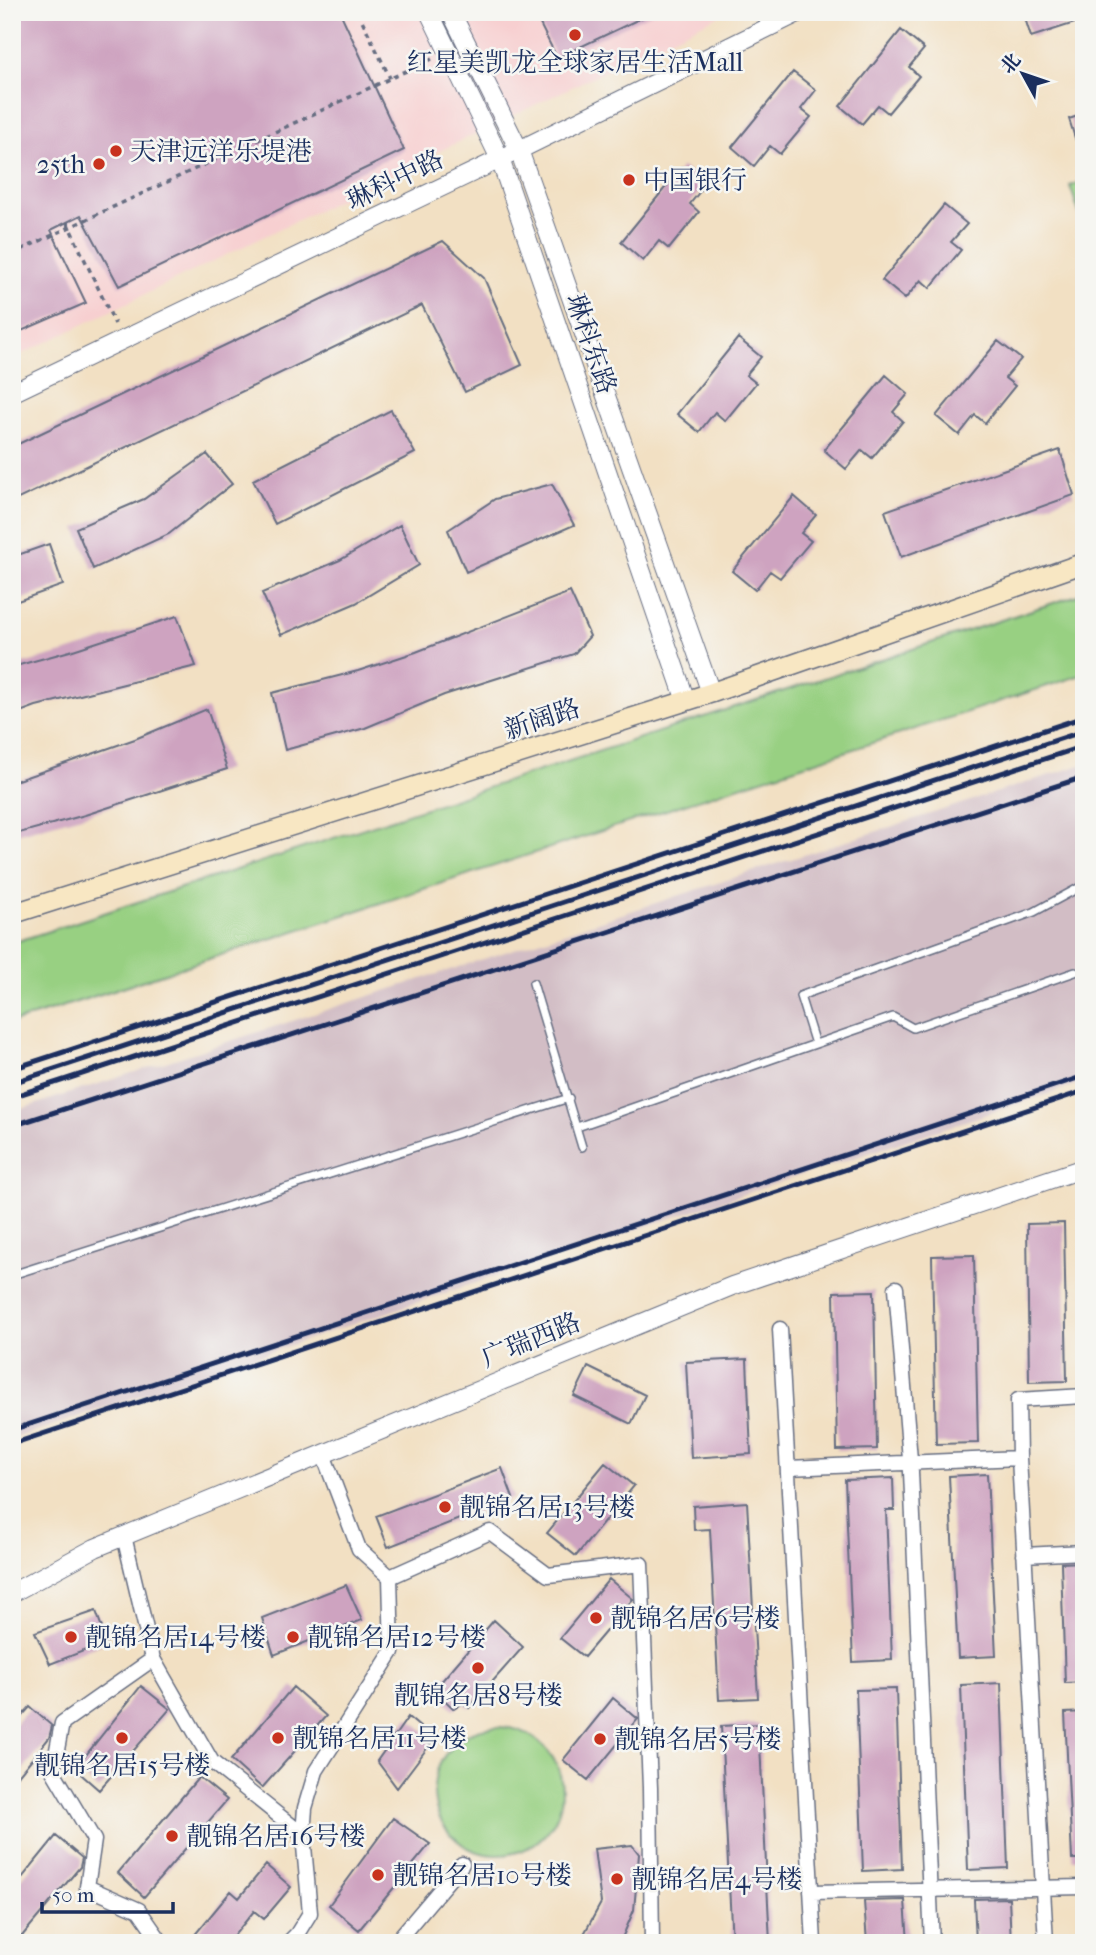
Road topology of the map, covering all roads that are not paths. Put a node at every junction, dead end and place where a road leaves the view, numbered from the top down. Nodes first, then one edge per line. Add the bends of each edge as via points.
1 (429, 12) edge
2 (451, 12) edge
3 (779, 12) edge
4 (800, 12) edge
5 (517, 145) junction
6 (497, 154) junction
7 (12, 382) edge
8 (12, 393) edge
9 (1084, 563) edge
10 (711, 693) junction
11 (686, 701) junction
12 (1084, 886) edge
13 (12, 914) edge
14 (1075, 972) dead end
15 (533, 983) dead end
16 (815, 1044) junction
17 (569, 1098) junction
18 (577, 1127) junction
19 (582, 1147) dead end
20 (1084, 1168) edge
21 (12, 1275) edge
22 (896, 1288) dead end
23 (780, 1329) dead end
24 (1084, 1396) edge
25 (323, 1454) junction
26 (1018, 1458) junction
27 (911, 1463) junction
28 (788, 1468) junction
29 (124, 1536) junction
30 (1084, 1552) edge
31 (1024, 1555) junction
32 (390, 1577) junction
33 (12, 1594) edge
34 (153, 1659) junction
35 (303, 1835) junction
36 (462, 1864) dead end
37 (1084, 1887) edge
38 (1042, 1888) junction
39 (929, 1890) junction
40 (811, 1892) junction
41 (162, 1943) edge
42 (288, 1943) edge
43 (395, 1943) edge
44 (652, 1943) edge
45 (814, 1943) edge
46 (932, 1943) edge
47 (1046, 1943) edge

1 - 6 street, 琳科东路
2 - 5 street, 琳科东路
3 - 5 street, 琳科中路
4 - 5 street, 琳科中路
5 - 6 street, 琳科中路
5 - 10 street, 琳科东路
6 - 7 street, 琳科中路
6 - 8 street, 琳科中路
6 - 11 street, 琳科东路
9 - 10 main road, 新阔路
10 - 11 main road, 新阔路
11 - 13 main road, 新阔路
12 - 16 lane via 1034,912 800,996
14 - 16 lane via 913,1028 893,1017
15 - 17 lane
16 - 18 lane
17 - 18 lane
17 - 21 lane
18 - 19 lane
20 - 25 street, 广瑞西路 via 732,1286
22 - 27 street
23 - 28 street
24 - 26 street via 1018,1400
25 - 29 street, 广瑞西路
25 - 32 street via 359,1549
26 - 27 street
26 - 31 street
27 - 28 street
27 - 39 street
28 - 40 street
29 - 33 street, 广瑞西路
29 - 34 street
30 - 31 street
31 - 38 street
32 - 35 street via 392,1652 316,1771
32 - 44 street via 490,1532 548,1575 641,1564
34 - 35 street via 212,1762
34 - 41 street via 62,1723 53,1771 94,1840 87,1887 139,1910
35 - 42 street via 310,1913
36 - 43 street
37 - 38 street
38 - 39 street
38 - 47 street
39 - 40 street
39 - 46 street
40 - 45 street

